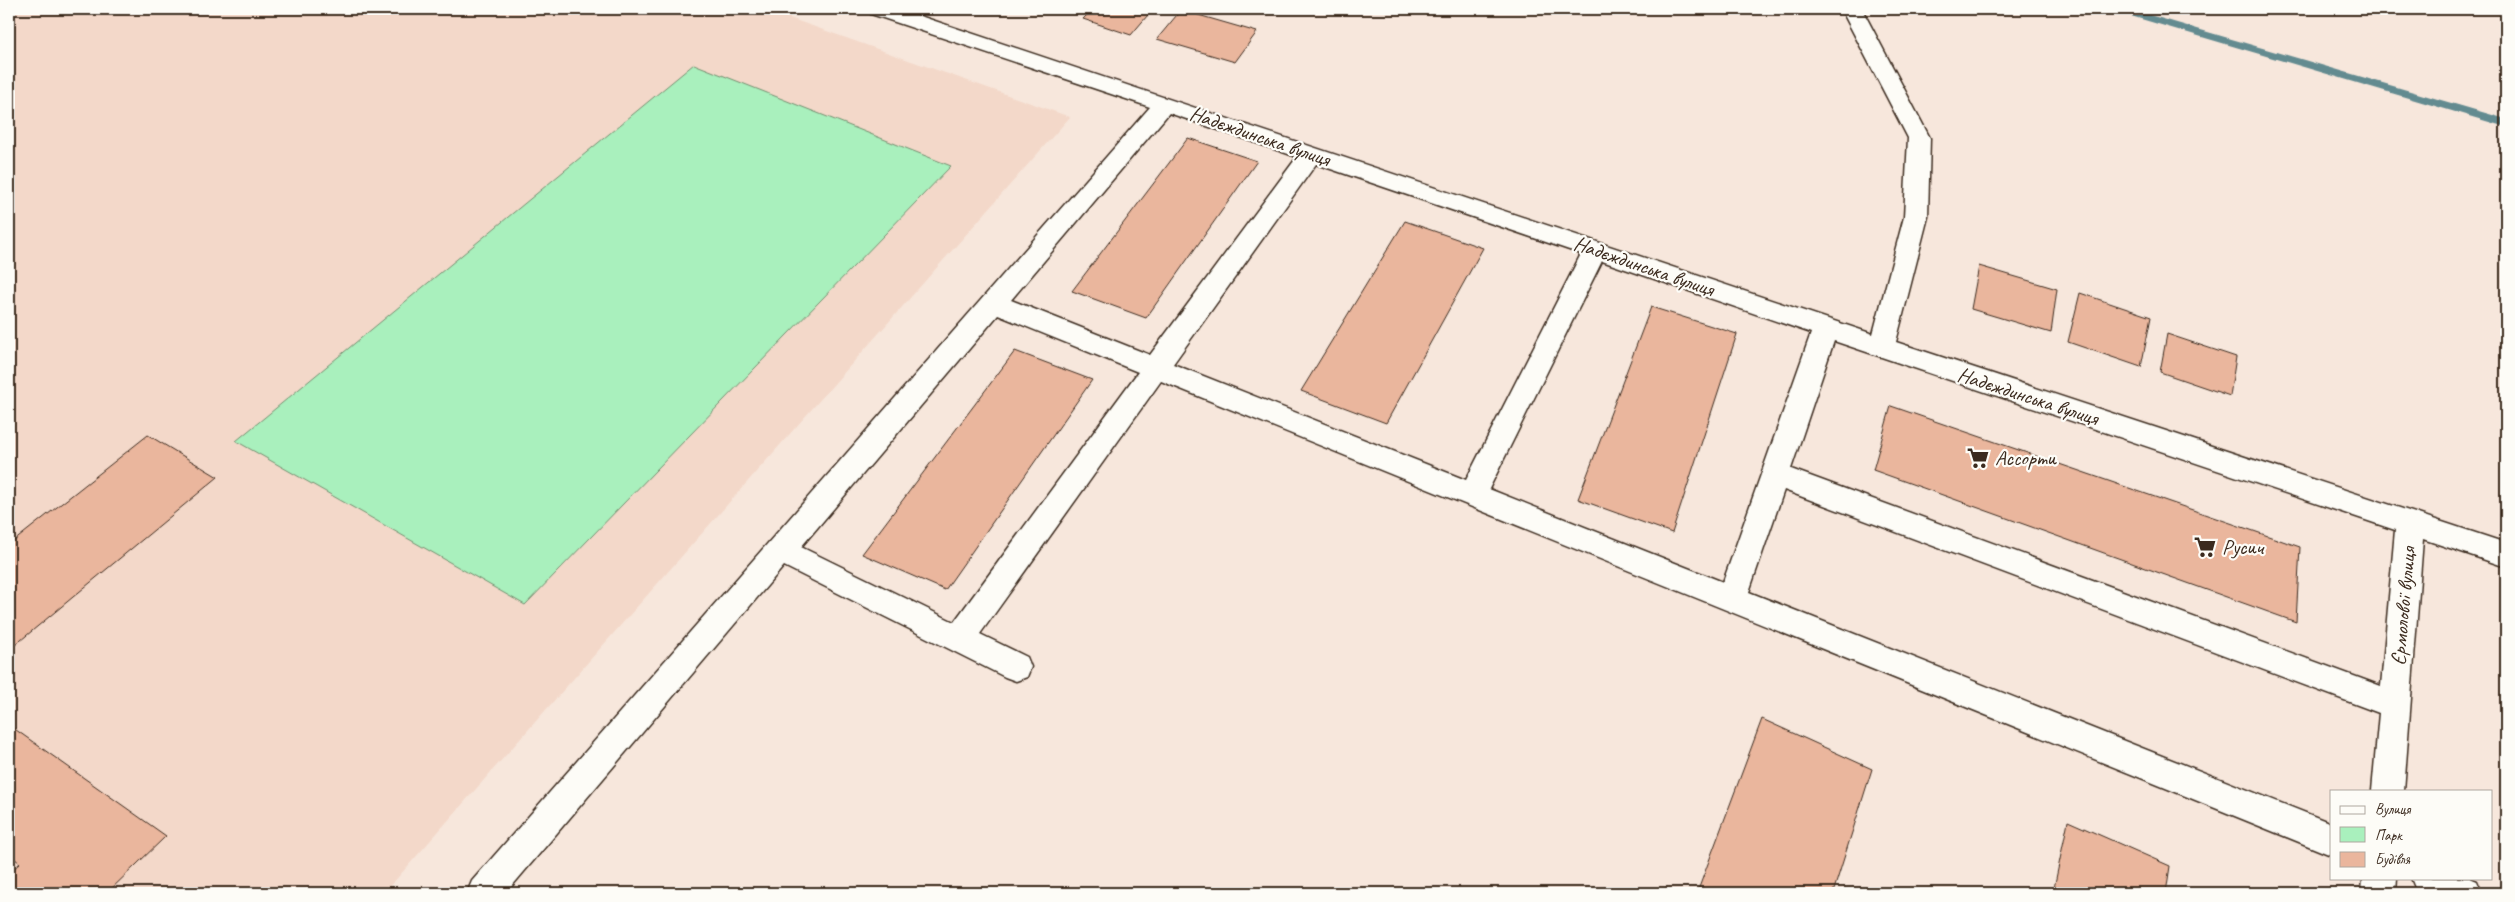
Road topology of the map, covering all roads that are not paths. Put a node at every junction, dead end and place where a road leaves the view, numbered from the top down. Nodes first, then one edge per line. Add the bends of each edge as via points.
1 (878, 9) edge
2 (1852, 9) edge
3 (1165, 104) junction
4 (1311, 154) junction
5 (1595, 250) junction
6 (993, 303) junction
7 (1826, 328) junction
8 (1882, 348) junction
9 (1156, 368) junction
10 (1775, 475) junction
11 (1473, 494) junction
12 (2410, 523) junction
13 (780, 550) junction
14 (2506, 555) edge
15 (1732, 598) junction
16 (960, 639) junction
17 (1016, 668) dead end
18 (2395, 705) junction
19 (2388, 790) edge
20 (2330, 839) edge
21 (2380, 880) edge
22 (2433, 880) edge
23 (484, 893) edge
24 (2379, 893) edge
25 (2466, 893) edge

1 - 3 street, Надєждинська вулиця
2 - 8 street via 1919,138 1916,217
3 - 4 street, Надєждинська вулиця
3 - 6 street
4 - 5 street, Надєждинська вулиця
4 - 9 street
5 - 7 street, Надєждинська вулиця
5 - 11 street
6 - 9 street
6 - 13 street
7 - 8 street, Надєждинська вулиця
7 - 10 street
8 - 12 street, Надєждинська вулиця
9 - 11 street
9 - 16 street
10 - 15 street
10 - 18 street
11 - 15 street
12 - 14 street, Єрмолової вулиця
12 - 18 street, Єрмолової вулиця
13 - 16 street
13 - 23 street
15 - 20 street
16 - 17 street
18 - 19 street, Єрмолової вулиця
21 - 24 street
22 - 25 street

